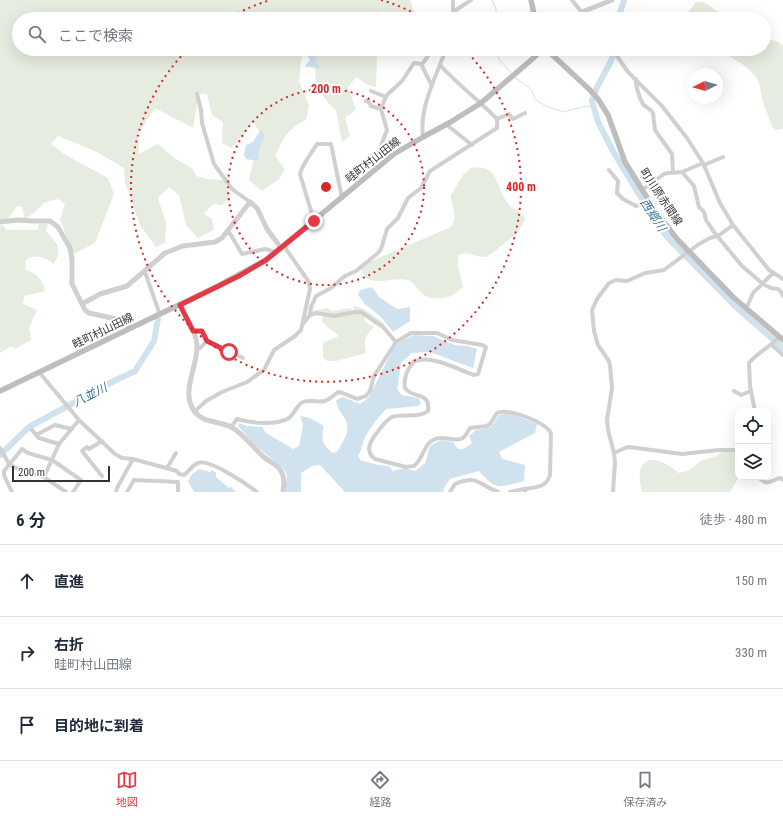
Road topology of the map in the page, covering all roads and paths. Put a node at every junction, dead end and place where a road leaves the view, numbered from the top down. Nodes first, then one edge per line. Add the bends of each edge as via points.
1 (453, 0) edge
2 (471, 0) edge
3 (531, 0) edge
4 (572, 0) edge
5 (612, 0) edge
6 (453, 12) joint
7 (534, 12) edge
8 (582, 12) joint
9 (427, 56) edge
10 (443, 56) edge
11 (536, 56) edge
12 (552, 56) edge
13 (617, 56) edge
14 (421, 64) junction
15 (440, 65) junction
16 (636, 79) junction
17 (432, 86) junction
18 (371, 91) dead end
19 (197, 94) dead end
20 (386, 97) junction
21 (366, 101) dead end
22 (481, 103) junction
23 (381, 109) junction
24 (525, 113) dead end
25 (497, 119) junction
26 (447, 124) junction
27 (423, 137) junction
28 (472, 145) junction
29 (723, 157) dead end
30 (703, 164) junction
31 (609, 170) dead end
32 (371, 172) junction
33 (674, 172) junction
34 (682, 172) junction
35 (642, 190) junction
36 (342, 198) junction
37 (648, 200) junction
38 (250, 202) junction
39 (314, 221) junction
40 (0, 222) edge
41 (733, 225) junction
42 (227, 231) junction
43 (718, 236) junction
44 (282, 247) junction
45 (276, 252) junction
46 (686, 254) junction
47 (145, 272) junction
48 (773, 274) junction
49 (783, 279) edge
50 (763, 284) junction
51 (783, 296) edge
52 (82, 304) junction
53 (180, 305) junction
54 (746, 309) junction
55 (160, 315) junction
56 (310, 315) junction
57 (302, 325) junction
58 (131, 328) junction
59 (193, 331) junction
60 (779, 339) edge
61 (207, 341) junction
62 (396, 342) junction
63 (772, 345) junction
64 (197, 348) junction
65 (783, 355) edge
66 (243, 358) dead end
67 (39, 372) junction
68 (1, 390) edge
69 (751, 390) junction
70 (734, 391) dead end
71 (754, 408) edge
72 (194, 412) junction
73 (79, 420) junction
74 (231, 426) junction
75 (72, 429) junction
76 (32, 430) dead end
77 (36, 435) junction
78 (102, 442) junction
79 (60, 444) junction
80 (0, 448) edge
81 (735, 450) edge
82 (176, 453) dead end
83 (614, 453) junction
84 (133, 459) junction
85 (52, 460) junction
86 (9, 464) junction
87 (167, 468) junction
88 (179, 474) junction
89 (102, 476) dead end
90 (44, 477) junction
91 (762, 480) edge
92 (783, 480) edge
93 (178, 482) junction
94 (524, 491) edge
95 (12, 492) edge
96 (66, 492) edge
97 (73, 492) edge
98 (116, 492) edge
99 (127, 492) edge
100 (178, 492) edge
101 (257, 492) edge
102 (283, 492) edge
103 (450, 492) edge
104 (498, 492) edge
105 (510, 492) edge
106 (613, 492) edge

1 - 6 street
2 - 6 street
3 - 7 main road
4 - 8 street
5 - 8 street
9 - 14 street
10 - 15 street
11 - 22 main road, 畦町村山田線
12 - 35 main road, 町川原赤間線 via 598,99 608,115 622,156
13 - 16 street
14 - 17 street
14 - 20 street via 414,63 402,81
15 - 17 street
15 - 22 street
16 - 30 street via 662,106
16 - 33 street via 642,103 651,110 655,130 672,154
17 - 27 street via 424,112
18 - 20 street
19 - 38 street via 214,164 230,187
20 - 23 street
21 - 23 street via 371,106
22 - 25 street
22 - 26 main road, 畦町村山田線
23 - 32 street via 386,130
24 - 25 street via 514,119 510,114
25 - 28 street via 497,128
26 - 27 main road, 畦町村山田線
26 - 28 street
27 - 32 main road, 畦町村山田線 via 394,154
28 - 56 street via 430,171 421,188 408,198 398,218 387,229 378,253 356,271 316,296
29 - 30 street
30 - 34 street
30 - 41 street
31 - 37 street via 618,181 619,196 636,206
32 - 36 main road, 畦町村山田線
33 - 34 street
33 - 35 street via 668,172
34 - 43 street via 694,186 699,207
35 - 37 main road, 町川原赤間線
36 - 39 main road, 畦町村山田線
36 - 39 street via 331,144 317,144 300,174
37 - 46 main road, 町川原赤間線
38 - 42 street
38 - 44 street via 257,208 268,229
39 - 44 main road, 畦町村山田線
40 - 52 street via 17,220 54,223 70,248 72,284
41 - 43 street
41 - 48 street
42 - 45 street via 242,254 265,249
42 - 47 street via 215,242 182,246 164,253
43 - 46 street via 710,238
43 - 50 street via 742,266
44 - 45 main road, 畦町村山田線
44 - 57 street via 309,282 310,289
45 - 53 main road, 畦町村山田線 via 239,276
46 - 54 main road, 町川原赤間線
46 - 83 street via 664,270 646,273 627,281 616,280 609,283 592,310 598,345 610,366 612,388 607,420
47 - 52 street via 127,286 100,294
47 - 55 street
48 - 49 street
48 - 50 street
50 - 51 street via 778,289
50 - 54 street via 753,293
52 - 58 street via 88,313 125,321
53 - 55 main road, 畦町村山田線
53 - 59 street
54 - 60 main road, 町川原赤間線
55 - 58 main road, 畦町村山田線
56 - 57 street
56 - 62 street via 316,313 338,316 361,312 385,329
57 - 72 street via 298,333 274,350 264,370 247,382 206,401
58 - 67 main road, 畦町村山田線
59 - 61 street via 202,331
59 - 64 street
60 - 63 street
61 - 64 street
61 - 66 street
62 - 74 street via 374,376 370,391 361,399 338,392 325,401 304,401 288,419 262,423 236,419
62 - 94 street via 411,333 436,333 452,340 486,347 478,374 474,375 440,362 425,359 415,361 405,380 405,388 411,394 424,398 428,411 424,414 398,416 387,420 369,444 372,457 375,460 406,467 414,466 426,445 433,439 464,438 470,428 487,426 497,413 506,411 539,422 551,433 548,480 545,485
63 - 65 street
63 - 69 street via 749,363
64 - 72 street via 188,394
67 - 68 main road, 畦町村山田線
67 - 73 street
69 - 70 street via 741,395
69 - 71 street
72 - 74 street via 202,418
73 - 75 street
73 - 78 street
74 - 102 street via 254,449 280,469 283,476
75 - 77 street via 55,425
75 - 79 street
76 - 77 street
77 - 79 street
78 - 84 street via 118,456
78 - 89 street via 82,451
79 - 85 street
80 - 86 street
81 - 83 street via 682,454 629,447
82 - 87 street
83 - 106 street
84 - 87 street
84 - 98 street
85 - 86 street via 22,449
85 - 90 street
85 - 97 street via 81,480
86 - 90 street
86 - 95 street via 4,470 4,475
87 - 88 street
88 - 93 street
88 - 101 street via 184,475 197,463 205,462 249,485
90 - 96 street
91 - 92 street via 765,483 780,478
93 - 99 street via 134,480
93 - 100 street
94 - 105 street
103 - 104 street via 455,484 474,480

